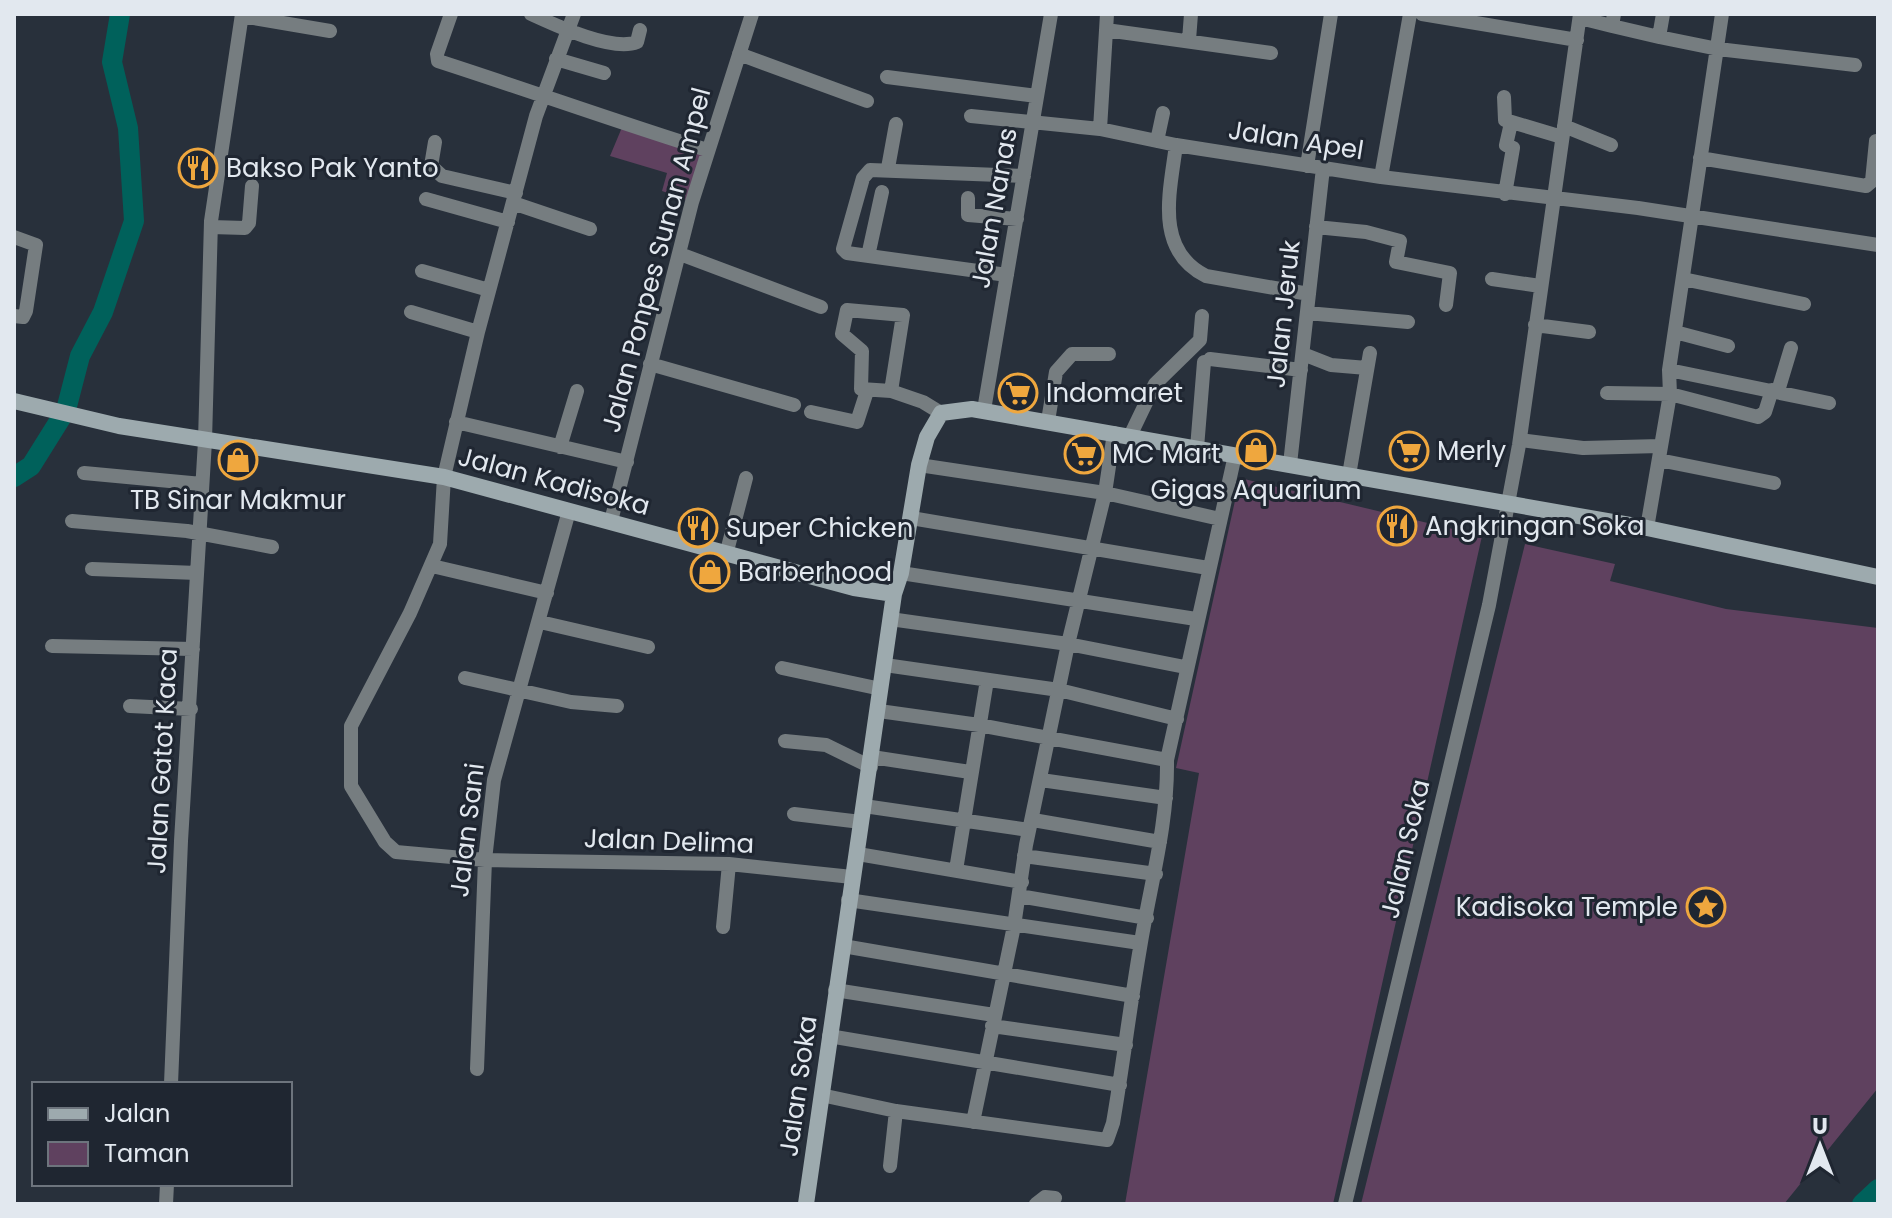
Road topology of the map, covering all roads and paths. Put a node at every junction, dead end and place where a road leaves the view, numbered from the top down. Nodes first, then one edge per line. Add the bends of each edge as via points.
1 (451, 14) edge
2 (531, 14) edge
3 (574, 14) edge
4 (752, 14) edge
5 (1051, 14) edge
6 (1107, 14) edge
7 (1191, 14) edge
8 (1331, 14) edge
9 (1410, 14) edge
10 (1422, 14) edge
11 (1663, 14) edge
12 (1722, 14) edge
13 (242, 15) edge
14 (1580, 16) edge
15 (1463, 18) edge
16 (1613, 20) edge
17 (1496, 21) edge
18 (640, 30) dead end
19 (1106, 30) junction
20 (330, 31) dead end
21 (567, 31) junction
22 (1659, 37) junction
23 (1189, 40) junction
24 (1577, 40) junction
25 (1718, 49) junction
26 (1271, 53) dead end
27 (739, 54) junction
28 (556, 59) junction
29 (1855, 65) dead end
30 (604, 73) dead end
31 (887, 77) dead end
32 (544, 95) junction
33 (1037, 96) junction
34 (1504, 97) dead end
35 (867, 101) dead end
36 (1163, 113) dead end
37 (971, 116) dead end
38 (1033, 122) junction
39 (1511, 123) junction
40 (896, 124) dead end
41 (1100, 129) junction
42 (1563, 131) junction
43 (1157, 141) junction
44 (1876, 141) edge
45 (435, 142) dead end
46 (1176, 145) junction
47 (1611, 145) dead end
48 (707, 150) junction
49 (1700, 158) junction
50 (1307, 166) junction
51 (888, 168) junction
52 (1323, 168) junction
53 (1024, 176) junction
54 (1381, 177) junction
55 (252, 186) dead end
56 (882, 192) dead end
57 (1505, 194) junction
58 (514, 198) junction
59 (968, 198) dead end
60 (426, 199) dead end
61 (1552, 200) junction
62 (1692, 217) junction
63 (1017, 219) junction
64 (508, 222) junction
65 (211, 227) junction
66 (1316, 227) junction
67 (590, 229) dead end
68 (14, 237) edge
69 (1878, 245) edge
70 (680, 254) junction
71 (868, 256) junction
72 (422, 271) dead end
73 (1007, 275) junction
74 (1492, 279) dead end
75 (1683, 279) junction
76 (1540, 286) junction
77 (489, 290) junction
78 (1309, 294) junction
79 (1804, 304) dead end
80 (1446, 305) dead end
81 (821, 307) dead end
82 (411, 312) dead end
83 (1307, 313) junction
84 (14, 316) edge
85 (1202, 316) dead end
86 (1408, 322) dead end
87 (1535, 325) junction
88 (478, 332) junction
89 (1589, 332) dead end
90 (1675, 332) junction
91 (1728, 346) dead end
92 (1791, 348) dead end
93 (1109, 354) dead end
94 (1302, 362) junction
95 (650, 364) junction
96 (1669, 370) junction
97 (1775, 390) junction
98 (577, 391) dead end
99 (867, 391) junction
100 (891, 391) junction
101 (1607, 393) dead end
102 (1670, 394) junction
103 (14, 401) edge
104 (1829, 403) dead end
105 (794, 405) dead end
106 (984, 410) junction
107 (811, 412) dead end
108 (941, 413) junction
109 (1048, 421) junction
110 (456, 422) junction
111 (1122, 434) junction
112 (1520, 440) junction
113 (205, 441) junction
114 (560, 447) junction
115 (1197, 448) junction
116 (1660, 453) junction
117 (1235, 455) junction
118 (627, 462) junction
119 (1290, 464) junction
120 (919, 465) junction
121 (84, 473) dead end
122 (1349, 475) junction
123 (444, 477) junction
124 (746, 478) dead end
125 (1774, 483) dead end
126 (202, 484) junction
127 (1105, 493) junction
128 (1509, 505) junction
129 (569, 511) junction
130 (911, 518) junction
131 (1220, 519) junction
132 (72, 521) dead end
133 (611, 521) junction
134 (1647, 528) junction
135 (198, 534) junction
136 (272, 547) dead end
137 (1092, 547) junction
138 (727, 551) junction
139 (432, 566) junction
140 (1208, 568) junction
141 (92, 569) dead end
142 (197, 573) junction
143 (901, 573) junction
144 (1878, 577) edge
145 (547, 593) junction
146 (894, 594) junction
147 (1080, 599) junction
148 (890, 619) junction
149 (1196, 619) junction
150 (540, 622) junction
151 (1068, 644) junction
152 (52, 646) dead end
153 (648, 647) dead end
154 (193, 649) junction
155 (885, 665) junction
156 (1185, 667) junction
157 (782, 668) dead end
158 (465, 678) dead end
159 (987, 680) junction
160 (881, 689) junction
161 (1059, 690) junction
162 (518, 692) junction
163 (130, 706) dead end
164 (617, 706) dead end
165 (191, 709) junction
166 (879, 711) junction
167 (1177, 719) junction
168 (979, 725) junction
169 (1050, 737) junction
170 (785, 741) dead end
171 (1167, 760) junction
172 (872, 762) junction
173 (970, 772) junction
174 (1041, 780) junction
175 (1166, 798) junction
176 (794, 814) dead end
177 (862, 814) junction
178 (962, 823) junction
179 (1031, 825) junction
180 (1160, 842) junction
181 (858, 854) junction
182 (1024, 856) junction
183 (485, 860) junction
184 (729, 864) junction
185 (956, 870) junction
186 (1156, 874) junction
187 (852, 877) junction
188 (1020, 889) junction
189 (848, 900) junction
190 (1147, 918) junction
191 (1014, 926) junction
192 (723, 927) dead end
193 (1140, 943) junction
194 (843, 946) junction
195 (1004, 975) junction
196 (835, 990) junction
197 (1133, 996) junction
198 (993, 1020) junction
199 (829, 1036) junction
200 (1126, 1045) junction
201 (984, 1061) junction
202 (477, 1069) dead end
203 (171, 1082) edge
204 (1120, 1085) junction
205 (821, 1095) junction
206 (896, 1111) junction
207 (973, 1122) junction
208 (890, 1166) dead end
209 (1055, 1198) dead end
210 (806, 1204) edge
211 (1036, 1204) edge
212 (1345, 1204) edge

1 - 32 street via 436,60
2 - 21 street
3 - 21 street
4 - 27 street, Jalan Ponpes Sunan Ampel
5 - 33 street, Jalan Nanas
6 - 19 street
7 - 23 street
8 - 50 street
9 - 54 street
10 - 15 street
11 - 22 street
12 - 25 street
13 - 20 street
13 - 65 street, Jalan Gatot Kaca
14 - 16 street
14 - 24 street, Jalan Soka
15 - 17 street
16 - 22 street
17 - 24 street
18 - 21 street via 637,42 622,45
19 - 23 street
19 - 41 street
21 - 28 street
22 - 25 street
23 - 26 street
24 - 42 street, Jalan Soka
25 - 29 street
25 - 49 street
27 - 35 street
27 - 48 street, Jalan Ponpes Sunan Ampel
28 - 30 street
28 - 32 street
31 - 33 street
32 - 48 street via 592,116
32 - 58 street
33 - 38 street, Jalan Nanas
34 - 39 street via 1505,120
36 - 43 street
37 - 38 street, Jalan Apel
38 - 41 street, Jalan Apel
38 - 53 street, Jalan Nanas
39 - 42 street
39 - 57 street via 1506,145 1513,148
40 - 51 street
41 - 43 street, Jalan Apel
42 - 47 street
42 - 61 street, Jalan Soka
43 - 46 street, Jalan Apel
44 - 49 street via 1872,181 1866,186
45 - 58 street via 431,166 442,176
46 - 50 street, Jalan Apel
46 - 78 street via 1167,215 1171,235 1191,268 1206,276
48 - 70 street, Jalan Ponpes Sunan Ampel
49 - 62 street
50 - 52 street, Jalan Apel
51 - 53 street
51 - 71 street via 865,173 843,249
52 - 54 street, Jalan Apel
52 - 66 street, Jalan Jeruk
53 - 63 street, Jalan Nanas
54 - 57 street, Jalan Apel
55 - 65 street via 245,228
56 - 71 street
57 - 61 street, Jalan Apel
58 - 64 street
58 - 67 street
59 - 63 street via 968,215
60 - 64 street
61 - 62 street, Jalan Apel
61 - 76 street, Jalan Soka
62 - 69 street, Jalan Apel
62 - 75 street
63 - 73 street, Jalan Nanas
64 - 77 street
65 - 113 street, Jalan Gatot Kaca
66 - 78 street, Jalan Jeruk
66 - 80 street via 1400,241 1396,262 1450,273
68 - 84 street via 36,245 26,311 23,317
70 - 81 street
70 - 95 street, Jalan Ponpes Sunan Ampel
71 - 73 street
72 - 77 street
73 - 106 street, Jalan Nanas
74 - 76 street
75 - 79 street
75 - 90 street
76 - 87 street, Jalan Soka
77 - 88 street
78 - 83 street, Jalan Jeruk
82 - 88 street
83 - 86 street
83 - 94 street, Jalan Jeruk
85 - 111 street via 1200,340 1155,384
87 - 89 street
87 - 112 street, Jalan Soka
88 - 110 street
90 - 91 street
90 - 96 street
92 - 97 street
93 - 109 street via 1072,354 1056,372
94 - 115 street via 1207,360
94 - 119 street, Jalan Jeruk
94 - 122 street via 1369,360
95 - 105 street
95 - 118 street, Jalan Ponpes Sunan Ampel
96 - 97 street
96 - 102 street
97 - 102 street via 1758,417
97 - 104 street
98 - 114 street
99 - 100 street
99 - 100 street via 859,384 862,351 842,334 847,310 903,315
99 - 107 street via 857,422
100 - 108 street
101 - 102 street
102 - 116 street
103 - 113 street, Jalan Kadisoka
106 - 108 street
106 - 109 street
108 - 120 street
109 - 111 street
110 - 114 street
110 - 123 street
111 - 115 street
111 - 127 street
112 - 116 street
112 - 128 street, Jalan Soka
113 - 123 street, Jalan Kadisoka
113 - 126 street, Jalan Gatot Kaca
114 - 118 street
115 - 117 street
116 - 125 street
116 - 134 street
117 - 119 street
117 - 131 street
118 - 133 street, Jalan Ponpes Sunan Ampel
119 - 122 street
120 - 127 street
120 - 130 street
121 - 126 street
122 - 128 street
123 - 129 street, Jalan Kadisoka
123 - 139 street via 443,522
124 - 138 street
126 - 135 street, Jalan Gatot Kaca
127 - 131 street
127 - 137 street
128 - 134 street
128 - 212 street, Jalan Soka
129 - 133 street, Jalan Kadisoka
129 - 145 street, Jalan Sani
130 - 137 street
130 - 143 street
131 - 140 street
132 - 135 street
133 - 138 street, Jalan Kadisoka
134 - 144 street
135 - 136 street
135 - 142 street, Jalan Gatot Kaca
137 - 140 street
137 - 147 street
138 - 146 street, Jalan Kadisoka via 854,588
139 - 145 street
139 - 183 street, Jalan Delima via 355,712 350,781 396,852
140 - 149 street
141 - 142 street
142 - 154 street, Jalan Gatot Kaca
143 - 146 street
143 - 147 street
145 - 150 street, Jalan Sani
146 - 148 street, Jalan Soka
147 - 149 street
147 - 151 street
148 - 151 street
148 - 155 street, Jalan Soka
149 - 156 street
150 - 153 street
150 - 162 street, Jalan Sani
151 - 156 street
151 - 161 street
152 - 154 street
154 - 165 street, Jalan Gatot Kaca
155 - 159 street
155 - 160 street, Jalan Soka
156 - 167 street
157 - 160 street
158 - 162 street
159 - 161 street
159 - 168 street
160 - 166 street, Jalan Soka
161 - 167 street
161 - 169 street
162 - 164 street
162 - 183 street, Jalan Sani via 494,780
163 - 165 street
165 - 203 street, Jalan Gatot Kaca
166 - 168 street
166 - 172 street, Jalan Soka
167 - 171 street
168 - 169 street
168 - 173 street
169 - 171 street
169 - 174 street
170 - 172 street via 826,745
171 - 175 street
172 - 173 street
172 - 177 street, Jalan Soka
173 - 178 street
174 - 175 street
174 - 179 street
175 - 180 street
176 - 177 street
177 - 178 street
177 - 181 street, Jalan Soka
178 - 179 street
178 - 185 street
179 - 180 street
179 - 182 street
180 - 186 street
181 - 185 street
181 - 187 street, Jalan Soka
182 - 186 street
182 - 188 street
183 - 184 street, Jalan Delima
183 - 202 street, Jalan Sani
184 - 187 street, Jalan Delima
184 - 192 street
185 - 188 street
186 - 190 street
187 - 189 street, Jalan Soka
188 - 190 street
188 - 191 street
189 - 191 street
189 - 194 street, Jalan Soka
190 - 193 street
191 - 193 street
191 - 195 street
193 - 197 street
194 - 195 street
194 - 196 street, Jalan Soka
195 - 197 street
195 - 198 street
196 - 198 street
196 - 199 street, Jalan Soka
197 - 200 street
198 - 200 street
198 - 201 street
199 - 201 street
199 - 205 street, Jalan Soka
200 - 204 street
201 - 204 street
201 - 207 street
204 - 207 street via 1107,1140
205 - 206 street
205 - 210 street, Jalan Soka
206 - 207 street
206 - 208 street
209 - 211 street

